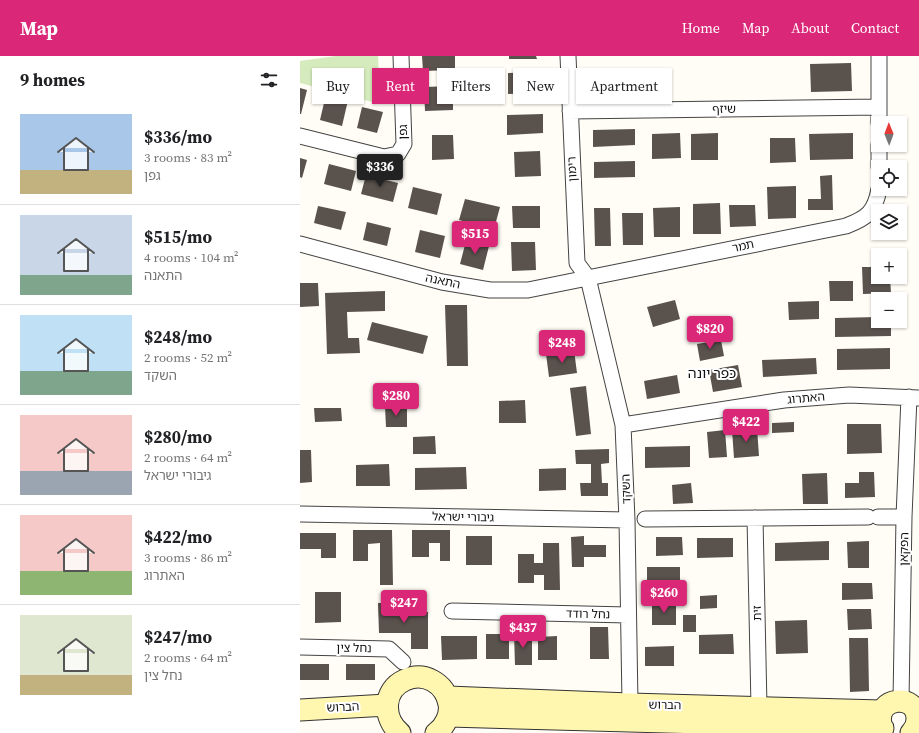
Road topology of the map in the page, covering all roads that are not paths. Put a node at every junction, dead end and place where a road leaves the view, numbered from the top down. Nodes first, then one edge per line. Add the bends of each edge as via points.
1 (401, 56) edge
2 (568, 56) edge
3 (879, 56) edge
4 (879, 107) junction
5 (570, 112) junction
6 (879, 116) edge
7 (300, 136) edge
8 (878, 196) edge
9 (300, 244) edge
10 (588, 278) junction
11 (914, 398) edge
12 (623, 426) junction
13 (300, 514) edge
14 (904, 517) junction
15 (755, 518) junction
16 (645, 519) dead end
17 (627, 520) junction
18 (452, 611) dead end
19 (628, 615) junction
20 (300, 647) edge
21 (403, 662) dead end
22 (630, 704) junction
23 (387, 705) junction
24 (448, 706) junction
25 (759, 707) junction
26 (300, 710) edge
27 (913, 718) edge
28 (884, 724) edge
29 (400, 733) edge
30 (436, 733) edge

1 - 7 street, גפן via 404,144 398,154 384,157
2 - 5 street, רימון
3 - 4 street
4 - 5 street, שיזף
4 - 6 street
5 - 10 street, רימון via 577,263
8 - 10 street, תמר via 871,212 861,220 846,226
9 - 10 street, התאנה via 442,282 490,290 528,290
10 - 12 street, השקד
11 - 12 street, האתרוג via 849,395 784,400
11 - 14 street, הפקאן
12 - 17 street, השקד
13 - 17 street, גיבורי ישראל
14 - 15 street
14 - 27 street, הפקאן
15 - 16 street
15 - 25 street, זית
17 - 19 street, השקד
18 - 19 street, נחל רודד
19 - 22 street, השקד
20 - 21 street, נחל צין via 389,649
22 - 24 street, הברוש
22 - 25 street, הברוש
23 - 24 street via 396,686 404,680 424,677 442,688
23 - 26 street, הברוש
23 - 29 street via 391,724
24 - 28 street, הברוש
24 - 30 street via 445,725
25 - 28 street, הברוש
27 - 28 street via 890,703

